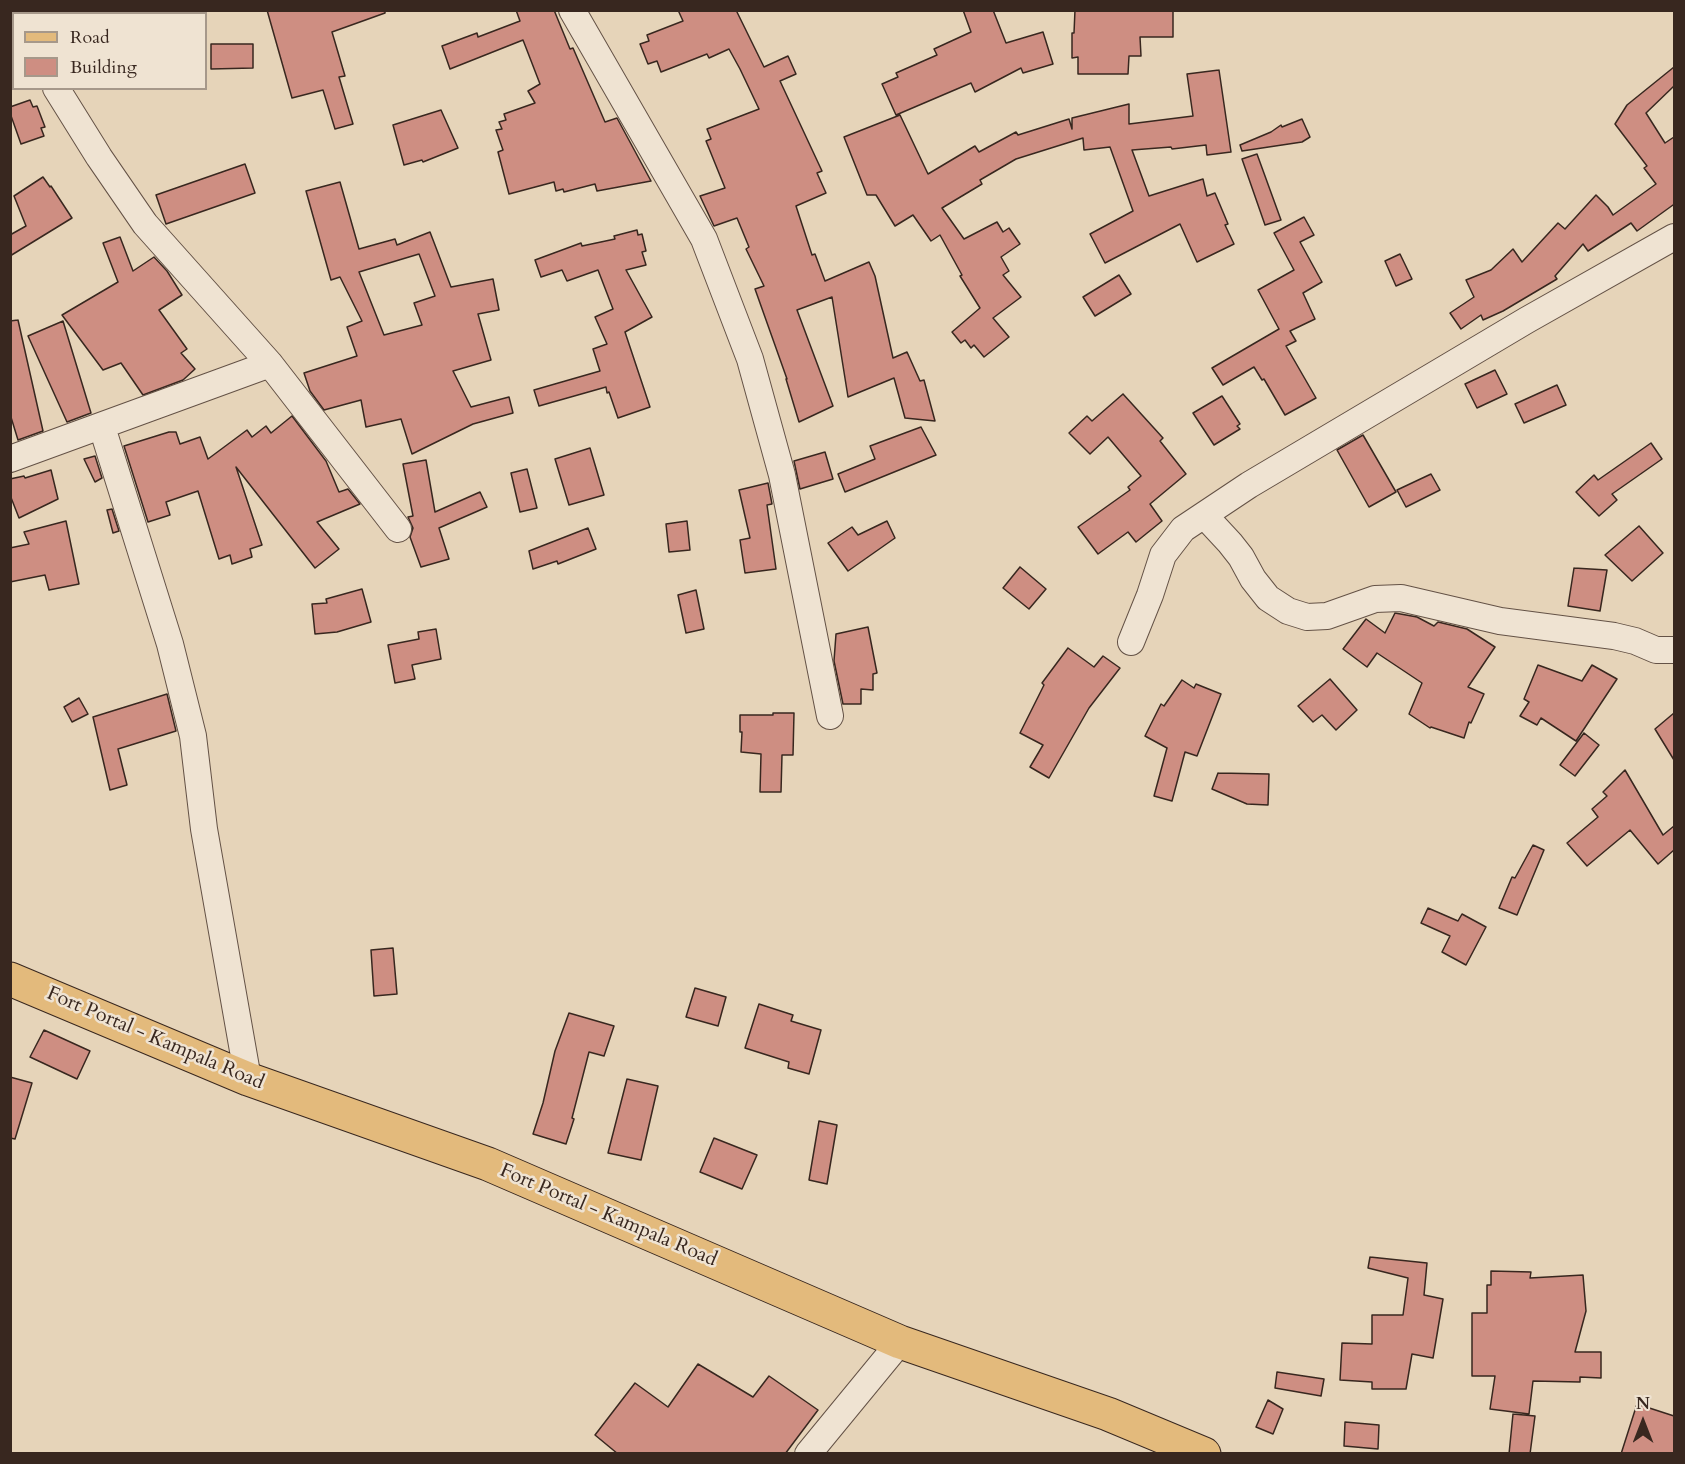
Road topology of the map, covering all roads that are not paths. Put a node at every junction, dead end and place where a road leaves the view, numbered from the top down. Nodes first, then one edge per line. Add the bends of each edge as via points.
1 (572, 10) edge
2 (57, 90) edge
3 (1674, 237) edge
4 (270, 364) junction
5 (102, 427) junction
6 (10, 459) edge
7 (1204, 515) junction
8 (398, 529) dead end
9 (1131, 642) dead end
10 (1674, 650) edge
11 (830, 716) dead end
12 (10, 978) edge
13 (248, 1079) junction
14 (900, 1341) junction
15 (808, 1454) edge
16 (1204, 1454) edge

1 - 11 street via 705,239 750,359 782,475
2 - 4 street via 145,224
3 - 7 street via 1249,484
4 - 5 street
4 - 8 street
5 - 6 street
5 - 13 street via 170,644 193,736 204,829
7 - 9 street via 1184,529 1163,555
7 - 10 street via 1230,543 1268,598 1288,611 1327,616 1375,598 1401,598 1500,621 1614,636 1656,650
12 - 13 main road, Fort Portal - Kampala Road
13 - 14 main road, Fort Portal - Kampala Road via 488,1164
14 - 15 street
14 - 16 main road, Fort Portal - Kampala Road via 1108,1414

